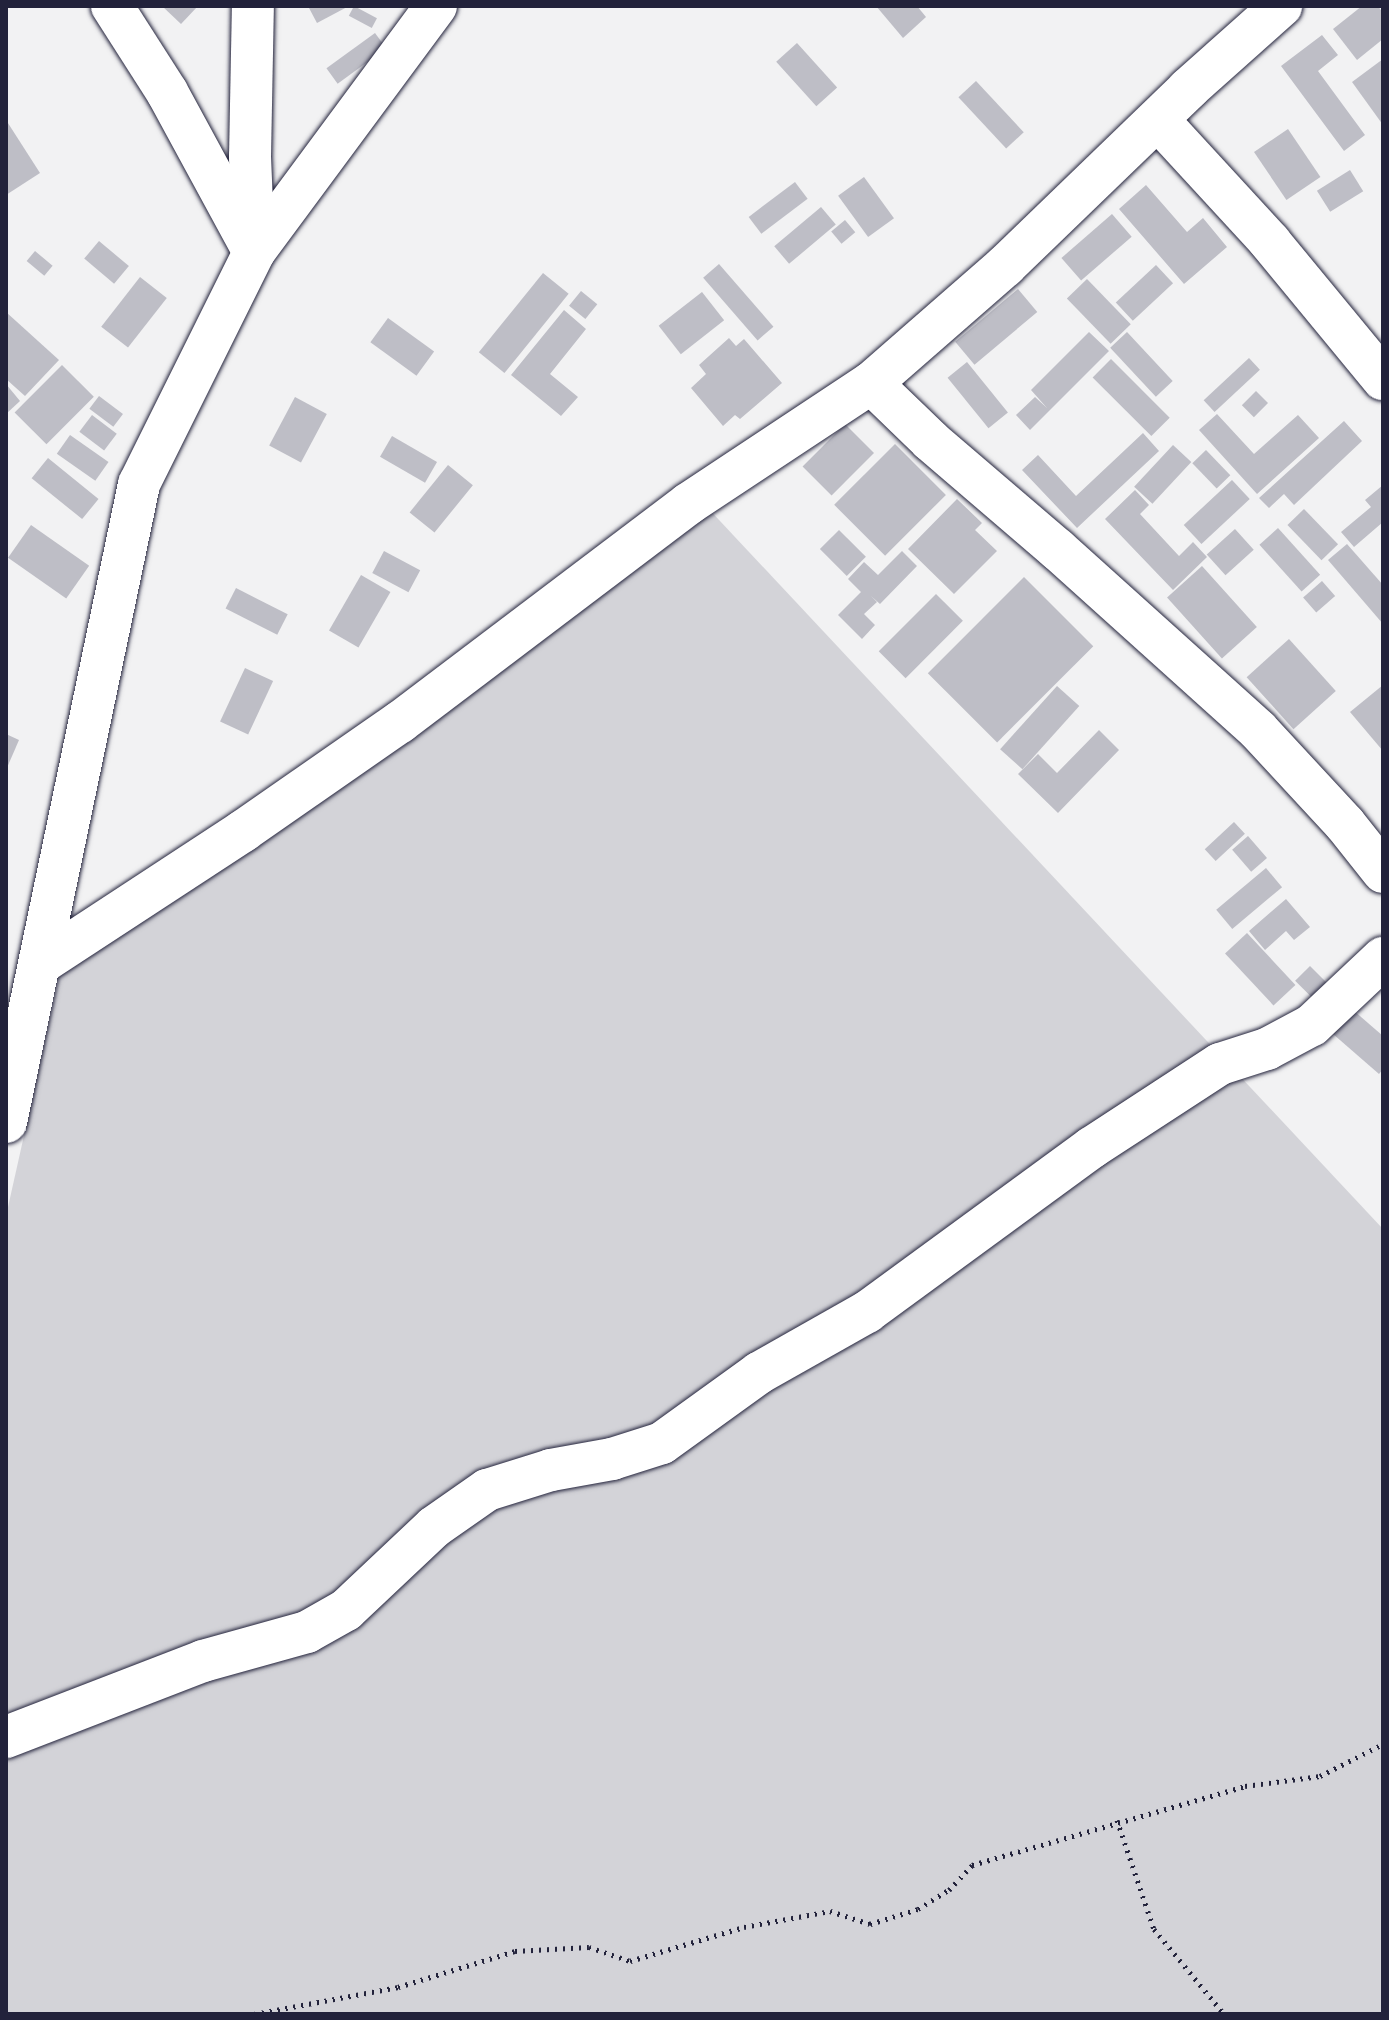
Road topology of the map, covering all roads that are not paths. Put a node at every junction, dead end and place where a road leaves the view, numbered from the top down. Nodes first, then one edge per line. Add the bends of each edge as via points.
1 (112, 6) edge
2 (253, 6) edge
3 (436, 6) edge
4 (1281, 6) edge
5 (1158, 120) junction
6 (254, 252) junction
7 (1383, 379) edge
8 (871, 383) junction
9 (1383, 872) edge
10 (1383, 958) edge
11 (40, 964) junction
12 (6, 1122) edge
13 (6, 1737) edge

1 - 6 street via 167,92
2 - 6 street
3 - 6 street
4 - 5 street
5 - 7 street via 1270,242
5 - 8 street via 1005,266
6 - 11 street via 139,484
8 - 9 street via 1258,730
8 - 11 street via 688,504 387,731
10 - 13 street via 1312,1025 1267,1049 1220,1064 1091,1148 867,1312 759,1373 662,1443 487,1490 434,1527 346,1610 307,1632 203,1661
11 - 12 street

